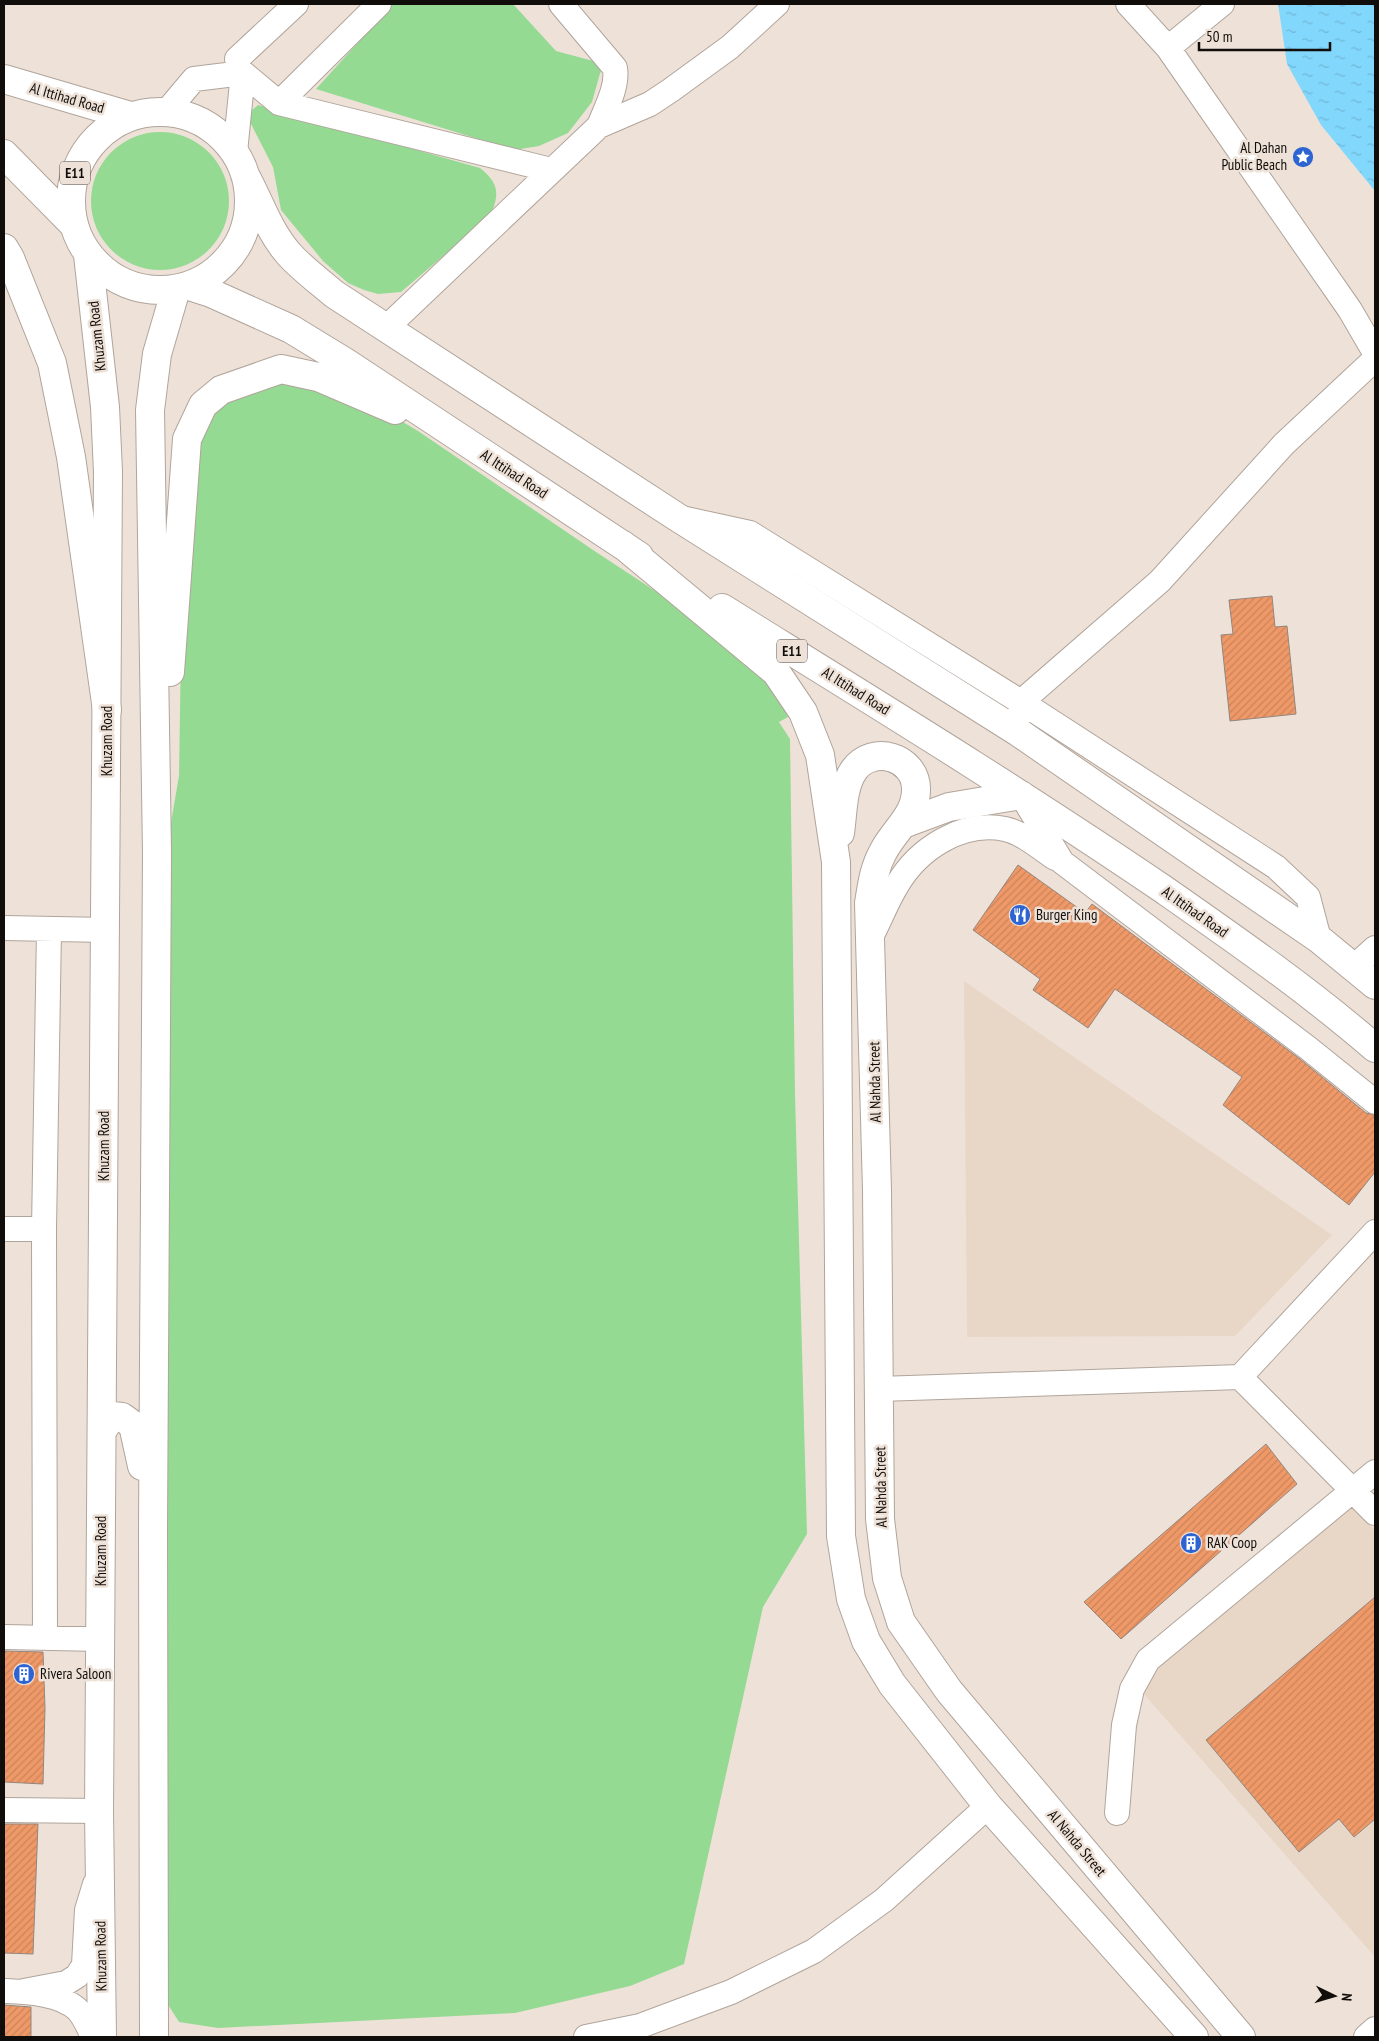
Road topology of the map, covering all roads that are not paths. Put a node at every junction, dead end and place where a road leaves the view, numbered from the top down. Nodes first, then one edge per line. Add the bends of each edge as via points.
1 (296, 4) edge
2 (379, 4) edge
3 (561, 4) edge
4 (777, 4) edge
5 (1128, 4) edge
6 (1222, 4) edge
7 (1168, 48) junction
8 (240, 66) junction
9 (4, 79) edge
10 (279, 103) junction
11 (167, 111) junction
12 (130, 116) junction
13 (599, 126) junction
14 (4, 154) edge
15 (240, 164) junction
16 (551, 170) junction
17 (73, 224) junction
18 (4, 248) edge
19 (88, 255) junction
20 (183, 288) junction
21 (386, 328) junction
22 (1375, 353) edge
23 (1375, 359) edge
24 (458, 436) junction
25 (677, 517) junction
26 (623, 545) junction
27 (1021, 702) junction
28 (107, 710) junction
29 (1018, 732) junction
30 (1021, 795) junction
31 (906, 823) junction
32 (157, 853) junction
33 (836, 862) junction
34 (1062, 862) junction
35 (4, 928) edge
36 (49, 929) junction
37 (106, 930) junction
38 (871, 937) junction
39 (1319, 939) junction
40 (1375, 948) edge
41 (1354, 968) junction
42 (1375, 985) edge
43 (1375, 1048) edge
44 (1375, 1102) edge
45 (4, 1229) edge
46 (44, 1229) junction
47 (1375, 1232) edge
48 (1240, 1377) junction
49 (879, 1389) junction
50 (102, 1431) junction
51 (1375, 1472) edge
52 (1353, 1489) junction
53 (1375, 1513) edge
54 (153, 1529) junction
55 (4, 1636) edge
56 (45, 1638) junction
57 (100, 1639) junction
58 (988, 1806) junction
59 (4, 1810) edge
60 (99, 1811) junction
61 (1118, 1813) dead end
62 (101, 1874) junction
63 (14, 1991) edge
64 (1375, 2029) edge
65 (94, 2037) edge
66 (102, 2037) edge
67 (154, 2037) edge
68 (586, 2037) edge
69 (1194, 2037) edge
70 (1241, 2037) edge
71 (1366, 2037) edge

1 - 8 street
2 - 10 street
3 - 13 street via 615,68 614,85
4 - 13 street via 730,47 671,90 650,104
5 - 7 street
6 - 7 street
7 - 22 street via 1350,310
8 - 10 street
8 - 11 street via 194,78
8 - 15 street
9 - 12 main road, Al Ittihad Road / E11
10 - 16 street
11 - 12 main road, E11
11 - 15 main road, E11 via 194,118 217,132
12 - 17 main road, E11 via 107,128 88,147 75,171 70,198
13 - 16 street
14 - 17 main road, E11
15 - 20 main road, E11 via 249,202 245,229 232,253 214,273
15 - 21 main road, E11 via 263,214 288,253 334,294
16 - 21 street
17 - 19 main road, E11
18 - 28 main road via 52,363 71,457
19 - 20 main road, E11 via 106,273 127,285 152,291
19 - 28 main road, Khuzam Road via 107,454
20 - 24 main road, Al Ittihad Road / E11 via 211,293 291,329
20 - 32 main road via 157,354 150,410
21 - 25 main road, E11
23 - 27 street via 1284,444 1160,581
24 - 26 main road, Al Ittihad Road / E11
24 - 32 main road via 318,378 281,369 221,390 203,405 187,440
25 - 27 street via 750,533
25 - 29 main road, E11
26 - 30 main road, Al Ittihad Road / E11
26 - 33 main road via 776,672 787,688 803,712 820,755
27 - 29 street
27 - 39 street via 1276,866 1308,897
28 - 37 main road, Khuzam Road
29 - 39 main road, E11
30 - 31 main road via 949,807
30 - 34 street
30 - 43 main road, Al Ittihad Road / E11 via 1267,961
31 - 33 main road via 916,790 910,769 896,759 881,755 866,759 847,783
31 - 38 main road, Al Nahda Street via 883,850 875,869 869,903
32 - 54 main road
33 - 58 main road via 841,1536 851,1598 866,1641 892,1684
34 - 38 street via 1006,829 977,827 952,835 926,851 909,867
34 - 44 street
35 - 36 street
36 - 37 street
36 - 46 street
37 - 50 main road, Khuzam Road
38 - 49 main road, Al Nahda Street
39 - 41 main road, E11
40 - 41 street
41 - 42 main road, E11
45 - 46 street
46 - 56 street
47 - 48 street
48 - 49 street
48 - 52 street
49 - 70 main road, Al Nahda Street via 880,1519 887,1578 902,1622 949,1691
50 - 54 main road via 112,1416 122,1417 133,1425
50 - 57 main road, Khuzam Road
51 - 52 street
52 - 53 street
52 - 61 street via 1148,1660 1132,1689 1124,1725
54 - 67 main road
55 - 56 street
56 - 57 street
57 - 60 main road, Khuzam Road
58 - 68 street via 884,1900 814,1951 722,1996 640,2026
58 - 69 main road
59 - 60 street
60 - 62 main road, Khuzam Road
62 - 63 street via 87,1910 86,1952 84,1965 77,1976 66,1983
62 - 66 main road, Khuzam Road
63 - 65 street via 66,2002 86,2020
64 - 71 street

